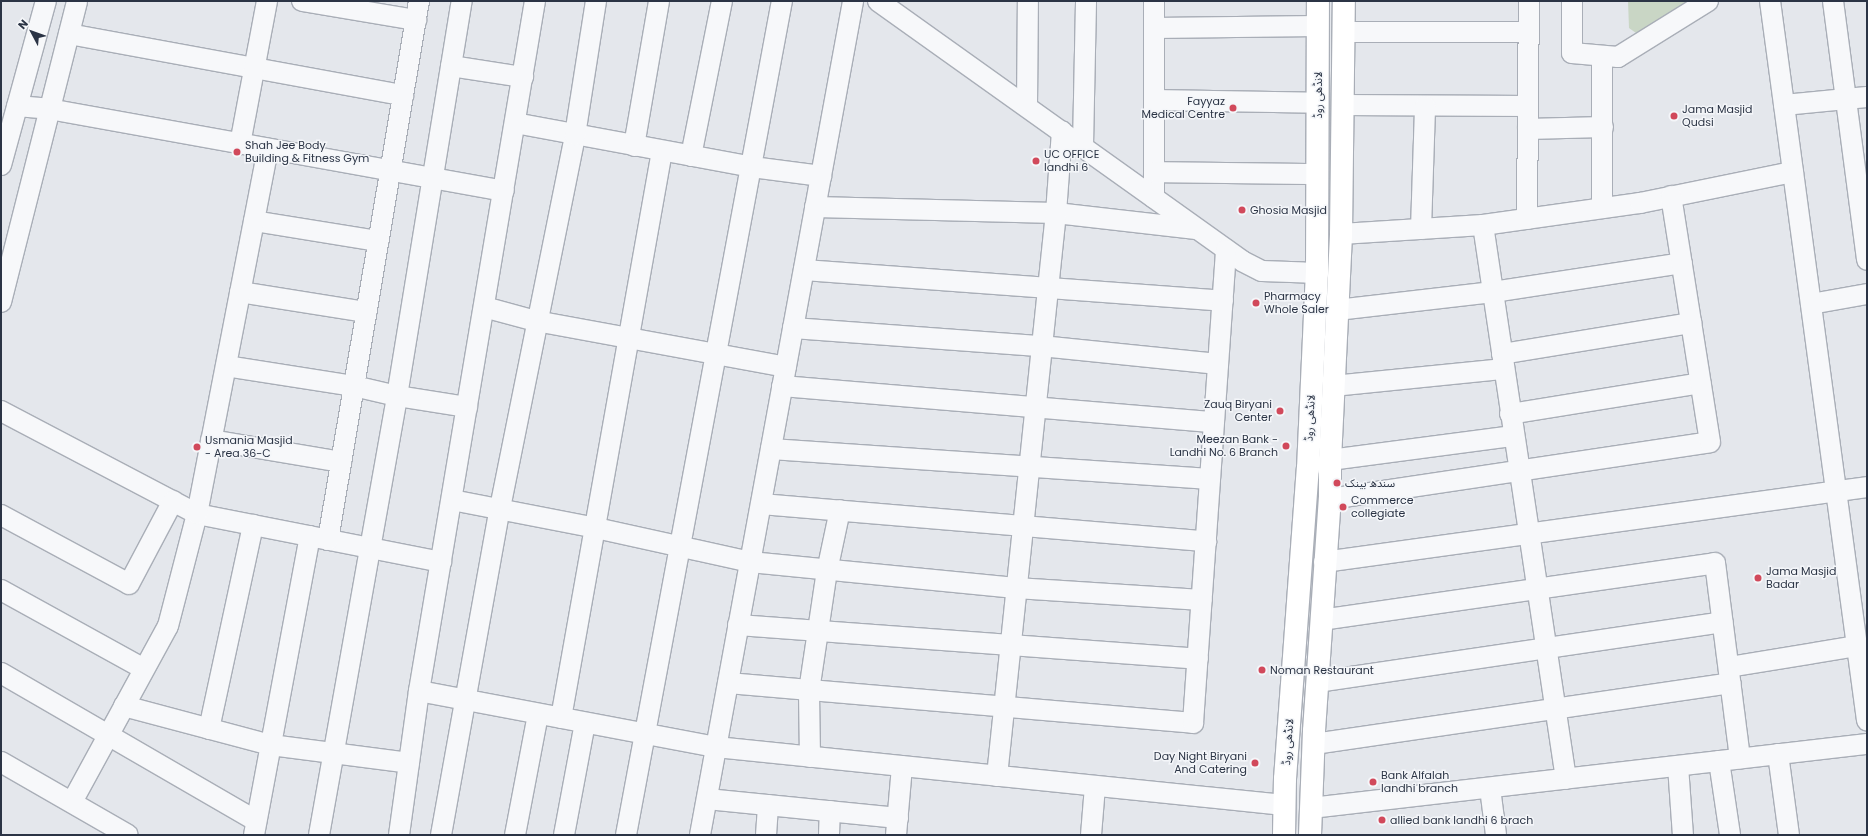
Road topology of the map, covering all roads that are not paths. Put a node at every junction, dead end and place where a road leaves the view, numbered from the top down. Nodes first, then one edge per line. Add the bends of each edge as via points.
1 (46, 1) edge
2 (77, 1) edge
3 (267, 1) edge
4 (302, 1) edge
5 (462, 1) edge
6 (535, 1) edge
7 (596, 1) edge
8 (659, 1) edge
9 (722, 1) edge
10 (782, 1) edge
11 (853, 1) edge
12 (878, 1) edge
13 (1028, 1) edge
14 (1086, 1) edge
15 (1154, 1) edge
16 (1318, 1) edge
17 (1344, 1) edge
18 (1529, 1) edge
19 (1572, 1) edge
20 (1708, 1) edge
21 (1770, 1) edge
22 (1833, 1) edge
23 (418, 10) edge
24 (1318, 26) junction
25 (1154, 28) junction
26 (1344, 32) junction
27 (1528, 32) junction
28 (69, 34) junction
29 (1602, 56) junction
30 (451, 66) junction
31 (253, 68) junction
32 (523, 77) junction
33 (403, 95) junction
34 (1867, 97) edge
35 (1847, 99) junction
36 (1154, 100) junction
37 (1318, 103) junction
38 (1784, 104) junction
39 (1342, 105) junction
40 (17, 106) junction
41 (1027, 106) junction
42 (1425, 106) junction
43 (1528, 106) junction
44 (50, 109) junction
45 (515, 123) junction
46 (1602, 127) junction
47 (1528, 129) junction
48 (1062, 131) junction
49 (575, 135) junction
50 (240, 144) junction
51 (634, 146) junction
52 (1083, 146) junction
53 (268, 149) junction
54 (662, 152) junction
55 (691, 156) junction
56 (1, 165) edge
57 (752, 167) junction
58 (389, 171) junction
59 (1154, 172) junction
60 (1793, 172) junction
61 (1318, 174) junction
62 (821, 176) junction
63 (432, 178) junction
64 (504, 191) junction
65 (1671, 196) junction
66 (1154, 198) junction
67 (815, 207) junction
68 (1602, 208) junction
69 (1056, 213) junction
70 (1527, 219) junction
71 (254, 221) junction
72 (1483, 225) junction
73 (1421, 229) junction
74 (1198, 230) junction
75 (1341, 234) junction
76 (378, 240) junction
77 (1226, 250) junction
78 (1867, 260) edge
79 (1682, 263) junction
80 (804, 270) junction
81 (1317, 273) junction
82 (1048, 289) junction
83 (240, 292) junction
84 (1493, 292) junction
85 (1867, 294) edge
86 (1223, 301) junction
87 (1, 302) edge
88 (1810, 304) junction
89 (484, 307) junction
90 (1337, 310) junction
91 (366, 312) junction
92 (536, 321) junction
93 (1691, 323) junction
94 (793, 328) junction
95 (629, 337) junction
96 (1041, 346) junction
97 (716, 356) junction
98 (1503, 362) junction
99 (1218, 364) junction
100 (226, 366) junction
101 (784, 376) junction
102 (1700, 383) junction
103 (354, 386) junction
104 (1333, 386) junction
105 (397, 396) junction
106 (1036, 406) junction
107 (467, 407) junction
108 (1, 411) edge
109 (1510, 414) junction
110 (1214, 422) junction
111 (1513, 436) junction
112 (211, 440) junction
113 (771, 449) junction
114 (1330, 460) junction
115 (341, 462) junction
116 (1029, 465) junction
117 (1519, 470) junction
118 (1210, 479) junction
119 (1867, 487) edge
120 (1836, 490) junction
121 (1330, 499) junction
122 (452, 500) junction
123 (173, 501) junction
124 (761, 504) junction
125 (500, 508) junction
126 (840, 510) junction
127 (197, 514) junction
128 (1, 515) edge
129 (253, 525) junction
130 (1024, 526) junction
131 (596, 528) junction
132 (1528, 533) junction
133 (319, 538) junction
134 (1206, 541) junction
135 (680, 547) junction
136 (369, 549) junction
137 (441, 562) junction
138 (750, 562) junction
139 (1324, 562) junction
140 (827, 571) junction
141 (1016, 588) junction
142 (1537, 589) junction
143 (1, 590) edge
144 (1202, 600) junction
145 (1321, 620) junction
146 (1723, 622) junction
147 (738, 625) junction
148 (820, 631) junction
149 (1857, 646) junction
150 (1010, 647) junction
151 (1546, 648) junction
152 (1198, 659) junction
153 (144, 669) junction
154 (1, 673) edge
155 (1730, 675) junction
156 (1317, 682) junction
157 (1864, 682) edge
158 (728, 683) junction
159 (420, 691) junction
160 (809, 691) junction
161 (467, 700) junction
162 (124, 706) junction
163 (1004, 706) junction
164 (1555, 709) junction
165 (538, 714) junction
166 (561, 718) junction
167 (1867, 720) edge
168 (585, 723) junction
169 (209, 729) junction
170 (646, 733) junction
171 (109, 734) junction
172 (1314, 744) junction
173 (1867, 744) edge
174 (271, 745) junction
175 (716, 747) junction
176 (334, 753) junction
177 (1778, 754) junction
178 (810, 757) junction
179 (1740, 758) junction
180 (1719, 761) junction
181 (1, 762) edge
182 (409, 764) junction
183 (902, 766) junction
184 (1678, 766) junction
185 (997, 776) junction
186 (1285, 779) junction
187 (1566, 779) junction
188 (1313, 780) junction
189 (1095, 786) junction
190 (1490, 788) junction
191 (707, 799) junction
192 (72, 802) junction
193 (768, 805) junction
194 (830, 811) junction
195 (1284, 822) edge
196 (1311, 822) edge
197 (897, 826) edge
198 (255, 828) edge
199 (128, 835) edge
200 (319, 835) edge
201 (399, 835) edge
202 (441, 835) edge
203 (515, 835) edge
204 (564, 835) edge
205 (626, 835) edge
206 (700, 835) edge
207 (766, 835) edge
208 (829, 835) edge
209 (1091, 835) edge
210 (1496, 835) edge
211 (1683, 835) edge
212 (1730, 835) edge
213 (1789, 835) edge

1 - 40 street
2 - 28 street
3 - 31 street
4 - 23 street
5 - 30 street
6 - 32 street
7 - 49 street
8 - 51 street
9 - 55 street
10 - 57 street
11 - 62 street
12 - 41 street
13 - 41 street
14 - 52 street
15 - 25 street
16 - 24 main road, لانڈھی روڈ
17 - 26 main road, لانڈھی روڈ
18 - 27 street
19 - 29 street via 1572,53
20 - 29 street via 1618,57
21 - 38 street
22 - 35 street
23 - 33 street
24 - 25 street
24 - 37 main road, لانڈھی روڈ
25 - 36 street
26 - 27 street
26 - 39 main road, لانڈھی روڈ
27 - 43 street
28 - 31 street
28 - 44 street
29 - 46 street
30 - 32 street
30 - 63 street
31 - 33 street
31 - 50 street
32 - 45 street
33 - 58 street
34 - 35 street
35 - 38 street
35 - 78 street
36 - 37 street
36 - 59 street
37 - 61 main road, لانڈھی روڈ
38 - 60 street
39 - 42 street
39 - 75 main road, لانڈھی روڈ
40 - 44 street
40 - 56 street
41 - 48 street
42 - 43 street
42 - 73 street
43 - 47 street
44 - 50 street
44 - 87 street
45 - 49 street
45 - 64 street
46 - 47 street
46 - 68 street
47 - 70 street
48 - 52 street
48 - 69 street
49 - 51 street
49 - 92 street
50 - 53 street
51 - 54 street
52 - 66 street
53 - 58 street
53 - 71 street
54 - 55 street
54 - 95 street
55 - 57 street
57 - 62 street
57 - 97 street
58 - 63 street
58 - 76 street
59 - 61 street
59 - 66 street
60 - 65 street
60 - 88 street
61 - 81 main road, لانڈھی روڈ
62 - 67 street
63 - 64 street
63 - 105 street
64 - 89 street
65 - 68 street
65 - 79 street
66 - 74 street
67 - 69 street
67 - 80 street
68 - 70 street
69 - 74 street
69 - 82 street
70 - 72 street
71 - 76 street
71 - 83 street
72 - 73 street
72 - 84 street
73 - 75 street
74 - 77 street
75 - 90 main road, لانڈھی روڈ
76 - 91 street
77 - 81 street via 1262,271
77 - 86 street
79 - 84 street
79 - 93 street
80 - 82 street
80 - 94 street
81 - 186 main road, لانڈھی روڈ via 1308,469
82 - 86 street
82 - 96 street
83 - 91 street
83 - 100 street
84 - 90 street
84 - 98 street
85 - 88 street
86 - 99 street
88 - 120 street
89 - 92 street
89 - 107 street
90 - 104 main road, لانڈھی روڈ
91 - 103 street
92 - 95 street
92 - 125 street
93 - 98 street
93 - 102 street
94 - 96 street
94 - 101 street
95 - 97 street
95 - 131 street
96 - 99 street
96 - 106 street
97 - 101 street
97 - 135 street
98 - 104 street
98 - 109 street
99 - 110 street
100 - 103 street
100 - 112 street
101 - 106 street
101 - 113 street
102 - 109 street
102 - 117 street via 1710,442
103 - 105 street
103 - 115 street
104 - 114 main road, لانڈھی روڈ
105 - 107 street
105 - 136 street
106 - 110 street
106 - 116 street
107 - 122 street
108 - 123 street
109 - 111 street
110 - 118 street
111 - 114 street
111 - 117 street
112 - 115 street
112 - 127 street
113 - 116 street
113 - 124 street
114 - 121 main road, لانڈھی روڈ
115 - 133 street
116 - 118 street
116 - 130 street
117 - 121 street
117 - 132 street
118 - 134 street
119 - 120 street
120 - 132 street
120 - 149 street
121 - 139 main road, لانڈھی روڈ
122 - 125 street
122 - 137 street
123 - 127 street
123 - 128 street via 129,584
124 - 126 street
124 - 138 street
125 - 131 street
125 - 161 street
126 - 130 street
126 - 140 street
127 - 129 street
127 - 153 street via 168,626
129 - 133 street
129 - 169 street
130 - 134 street
130 - 141 street
131 - 135 street
131 - 166 street
132 - 139 street
132 - 142 street
133 - 136 street
133 - 174 street
134 - 144 street
135 - 138 street
135 - 170 street
136 - 137 street
136 - 176 street
137 - 159 street
138 - 140 street
138 - 147 street
139 - 145 main road, لانڈھی روڈ
140 - 141 street
140 - 148 street
141 - 144 street
141 - 150 street
142 - 145 street
142 - 146 street via 1715,563
142 - 151 street
143 - 153 street
144 - 152 street
145 - 156 main road, لانڈھی روڈ
146 - 151 street
146 - 155 street
147 - 148 street
147 - 158 street
148 - 150 street
148 - 160 street
149 - 155 street
149 - 157 street
150 - 152 street
150 - 163 street
151 - 156 street
151 - 164 street
152 - 163 street via 1193,723
153 - 162 street
154 - 171 street
155 - 164 street
155 - 179 street
156 - 172 main road, لانڈھی روڈ
157 - 167 street
158 - 160 street
158 - 175 street
159 - 161 street
159 - 182 street
160 - 163 street
160 - 178 street
161 - 165 street
161 - 202 street
162 - 169 street
162 - 171 street
163 - 185 street
164 - 172 street
164 - 187 street
165 - 166 street
165 - 203 street
166 - 168 street
168 - 170 street
168 - 204 street
169 - 174 street
170 - 175 street
170 - 205 street
171 - 192 street
171 - 198 street
172 - 188 main road, لانڈھی روڈ
173 - 177 street
174 - 176 street
174 - 198 street
175 - 178 street
175 - 191 street
176 - 182 street
176 - 200 street
177 - 179 street
177 - 213 street
178 - 183 street
179 - 180 street
180 - 184 street
180 - 212 street
181 - 192 street
182 - 201 street
183 - 185 street
183 - 197 street
184 - 187 street
184 - 211 street
185 - 189 street
186 - 188 main road
186 - 195 main road, لانڈھی روڈ
187 - 190 street
188 - 196 main road, لانڈھی روڈ
189 - 195 street
189 - 209 street
190 - 196 street
190 - 210 street
191 - 193 street
191 - 206 street
192 - 199 street
193 - 194 street
193 - 207 street
194 - 197 street
194 - 208 street
195 - 196 main road

